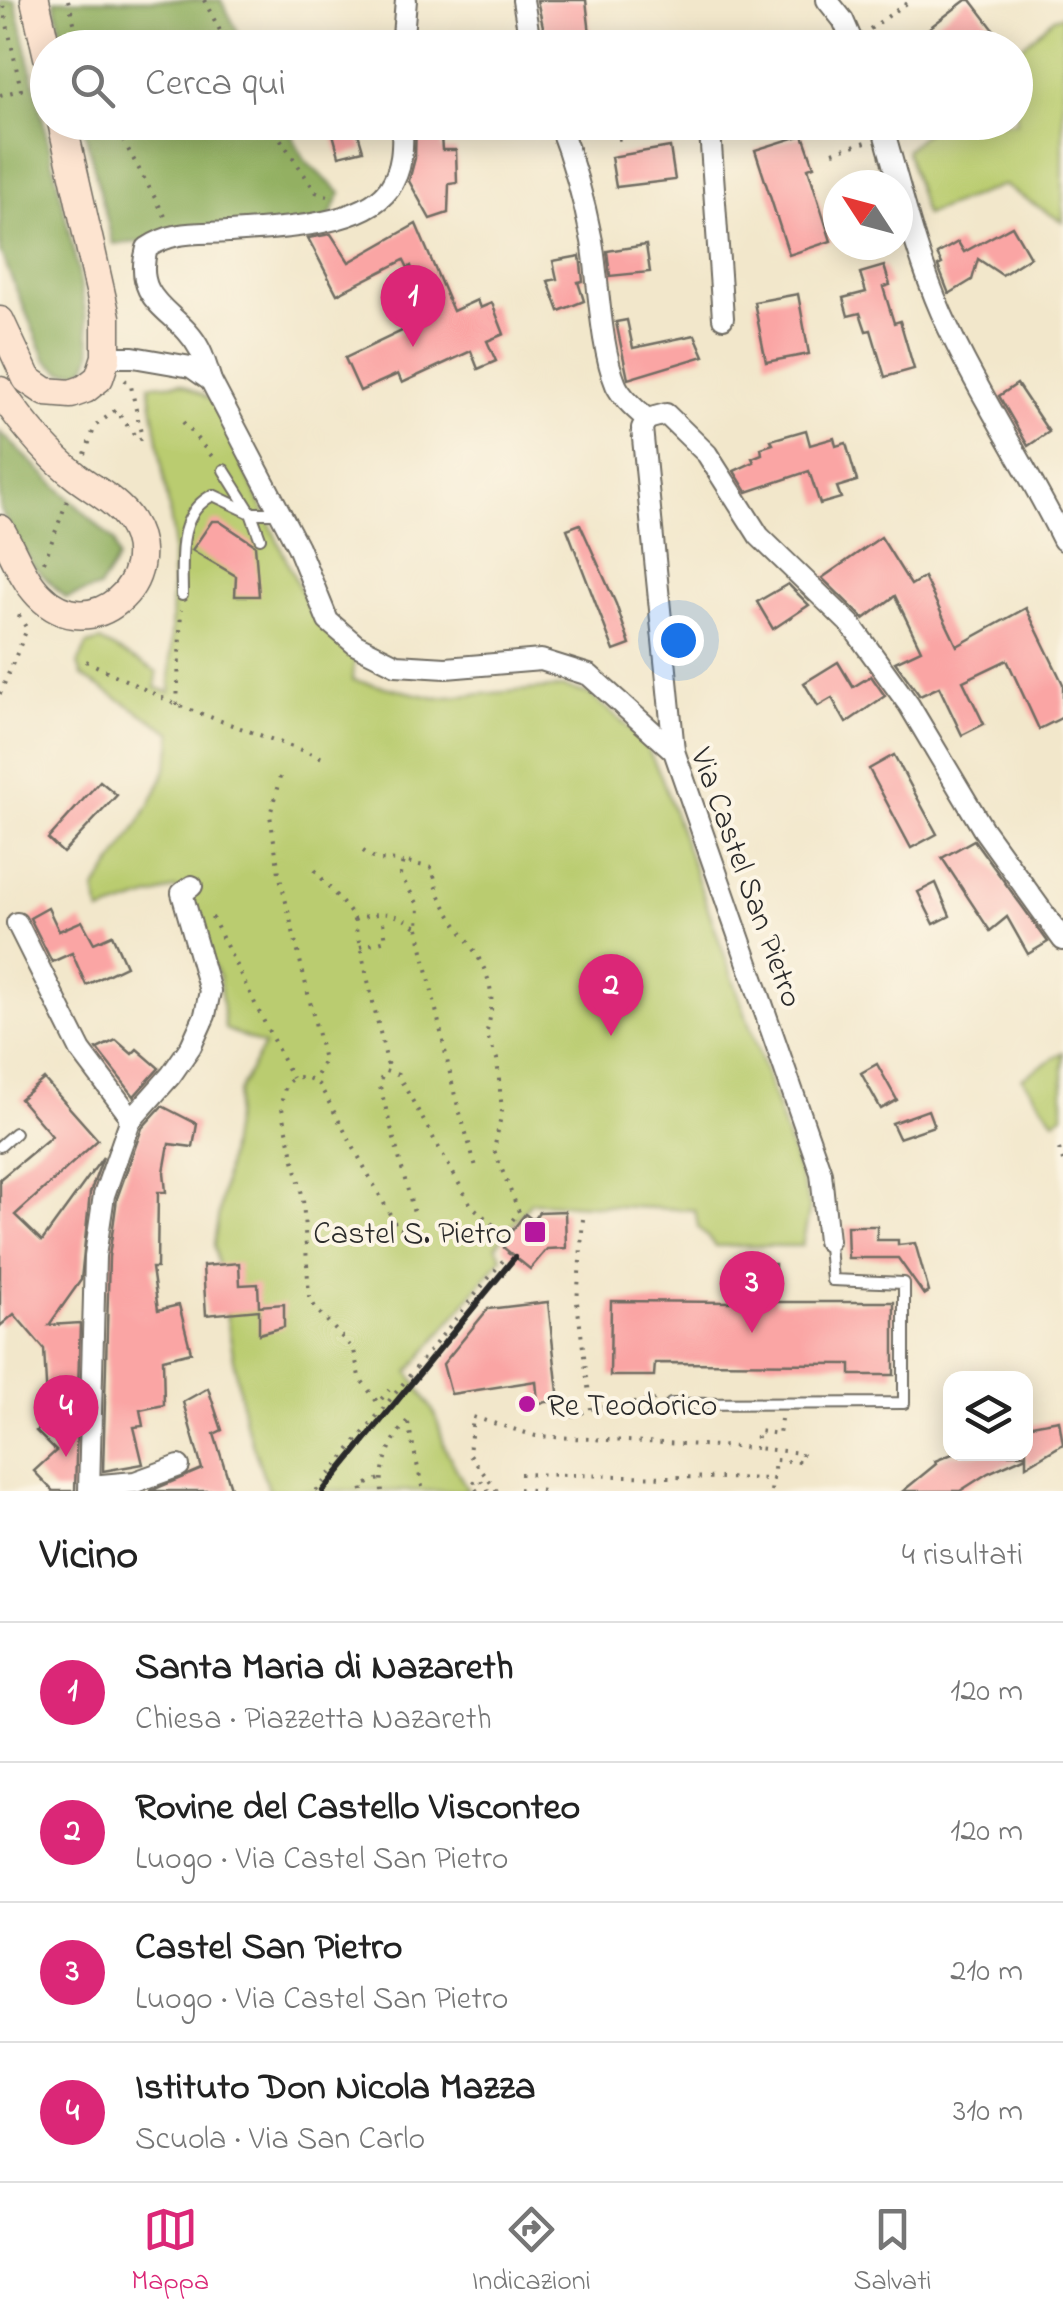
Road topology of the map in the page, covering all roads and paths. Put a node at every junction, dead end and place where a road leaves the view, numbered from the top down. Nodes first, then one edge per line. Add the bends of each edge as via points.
1 (2, 0) edge
2 (35, 0) edge
3 (68, 0) edge
4 (204, 0) edge
5 (406, 0) edge
6 (523, 0) edge
7 (828, 0) edge
8 (911, 0) edge
9 (42, 30) edge
10 (76, 30) edge
11 (220, 30) edge
12 (404, 30) edge
13 (528, 30) edge
14 (847, 30) edge
15 (873, 30) edge
16 (0, 94) edge
17 (66, 140) edge
18 (123, 140) edge
19 (281, 140) edge
20 (403, 140) edge
21 (565, 140) edge
22 (711, 140) edge
23 (887, 140) edge
24 (858, 145) dead end
25 (833, 152) dead end
26 (333, 198) dead end
27 (147, 248) junction
28 (724, 318) dead end
29 (0, 321) edge
30 (106, 357) junction
31 (211, 382) junction
32 (0, 391) edge
33 (647, 418) junction
34 (183, 422) dead end
35 (95, 426) dead end
36 (224, 470) joint
37 (77, 477) junction
38 (251, 512) junction
39 (280, 513) junction
40 (0, 529) edge
41 (260, 538) dead end
42 (1063, 540) edge
43 (41, 570) dead end
44 (182, 596) joint
45 (27, 629) dead end
46 (86, 661) dead end
47 (0, 694) edge
48 (177, 705) junction
49 (674, 751) junction
50 (323, 758) dead end
51 (280, 777) dead end
52 (363, 851) dead end
53 (403, 860) junction
54 (315, 870) dead end
55 (192, 886) joint
56 (354, 920) junction
57 (17, 922) dead end
58 (382, 922) dead end
59 (418, 928) junction
60 (1063, 940) edge
61 (360, 948) junction
62 (389, 1071) junction
63 (292, 1078) junction
64 (314, 1080) junction
65 (130, 1121) junction
66 (16, 1133) dead end
67 (0, 1146) edge
68 (1059, 1149) dead end
69 (1063, 1161) edge
70 (476, 1167) dead end
71 (583, 1218) dead end
72 (828, 1243) joint
73 (509, 1252) dead end
74 (389, 1390) dead end
75 (671, 1404) joint
76 (782, 1404) junction
77 (591, 1409) junction
78 (572, 1418) dead end
79 (755, 1448) junction
80 (179, 1466) dead end
81 (520, 1474) dead end
82 (380, 1479) junction
83 (773, 1479) junction
84 (90, 1488) edge
85 (519, 1489) edge
86 (532, 1490) edge
87 (316, 1491) edge
88 (363, 1491) edge
89 (382, 1491) edge
90 (423, 1491) edge
91 (477, 1491) edge
92 (488, 1491) edge
93 (498, 1491) edge
94 (545, 1491) edge
95 (772, 1491) edge

1 - 16 path via 21,90
2 - 9 street
3 - 10 path
4 - 11 path
5 - 12 street
6 - 13 street
7 - 14 street
8 - 15 path
17 - 30 street via 106,317
18 - 27 path via 166,217
19 - 26 path via 316,192
20 - 27 street via 390,188 372,207 267,228 184,232
21 - 33 street via 592,240 617,387
22 - 28 street
23 - 42 street via 940,310
24 - 25 path
27 - 31 street, Via Castel San Pietro via 141,269 152,297 200,348
29 - 30 street via 27,379 46,392 85,389
30 - 31 street via 191,367
30 - 35 path via 131,386 142,438 116,410
31 - 39 street, Via Castel San Pietro
32 - 37 street
33 - 49 street via 642,428
33 - 60 street via 666,414 707,454 758,536 851,624 909,705 983,830
34 - 36 path
36 - 38 lane
37 - 40 street via 130,522 138,547 136,579 106,611 58,610 37,594
37 - 43 path
38 - 39 lane
38 - 41 lane
38 - 44 lane via 213,495 200,501 187,520 182,546
39 - 49 street, Via Castel San Pietro via 328,622 356,645 396,665 541,660 588,676
44 - 48 path
45 - 47 path
46 - 48 path
48 - 50 path
49 - 72 street, Via Castel San Pietro via 821,1173
51 - 64 path via 270,815 324,1060
52 - 53 path via 376,860
53 - 59 path via 400,875 418,906
53 - 62 path via 432,868 440,897 482,959 494,1008 486,1034 497,1059 502,1111 494,1150 518,1212 502,1234 471,1205 398,1074
54 - 56 path
55 - 63 path
55 - 65 street via 182,894 210,991 206,1015 171,1075
56 - 59 path via 396,914
56 - 61 path
57 - 65 street via 81,1050
58 - 61 path via 386,940
59 - 70 path
61 - 62 path
62 - 64 path via 379,1084 415,1217 404,1232 392,1222
63 - 64 path
63 - 74 path via 281,1104 303,1198 309,1296 354,1350 360,1376 378,1403
65 - 84 street via 104,1195 95,1256
66 - 67 lane
68 - 69 path
71 - 77 path via 577,1302
72 - 76 lane via 832,1280 904,1283 904,1403
73 - 87 path
75 - 76 lane
75 - 77 path via 660,1399
76 - 79 path via 779,1434 758,1430
77 - 78 path
79 - 83 path via 802,1453 801,1462 775,1460
79 - 93 path via 536,1436 473,1417 468,1454
80 - 84 street
81 - 83 path
82 - 88 path
82 - 89 path
82 - 90 path via 408,1420
83 - 95 path
85 - 86 path
86 - 94 path
91 - 92 path via 472,1484 479,1478

